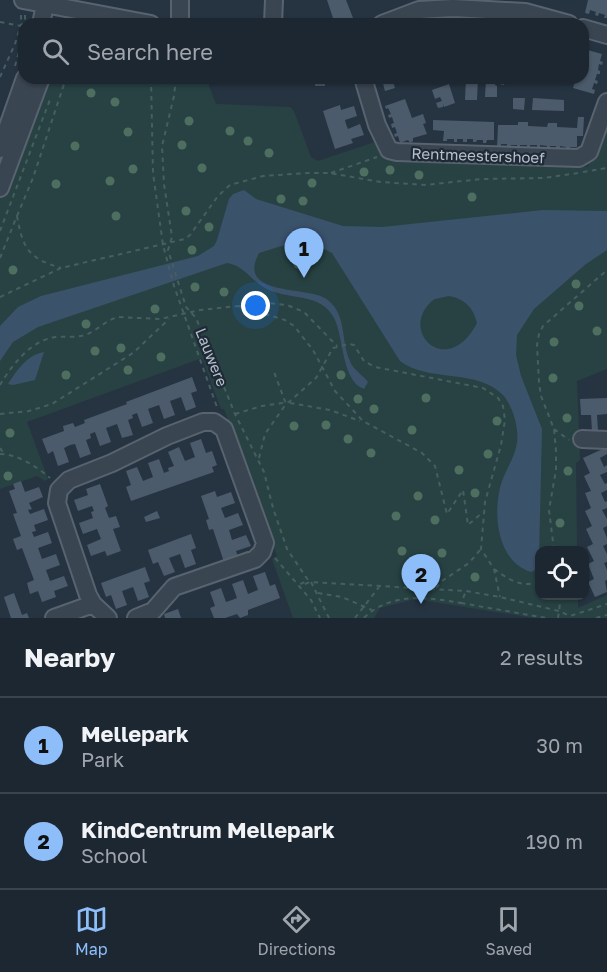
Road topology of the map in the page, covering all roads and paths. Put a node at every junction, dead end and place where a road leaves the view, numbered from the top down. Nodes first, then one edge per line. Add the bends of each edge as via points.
1 (22, 0) edge
2 (180, 0) edge
3 (274, 0) edge
4 (53, 3) edge
5 (420, 5) edge
6 (525, 6) edge
7 (34, 18) edge
8 (55, 18) edge
9 (124, 18) edge
10 (180, 18) edge
11 (273, 18) edge
12 (394, 18) edge
13 (554, 18) edge
14 (0, 22) edge
15 (18, 23) edge
16 (589, 30) edge
17 (607, 35) edge
18 (18, 39) edge
19 (0, 77) edge
20 (23, 84) edge
21 (39, 84) edge
22 (64, 84) edge
23 (151, 84) edge
24 (175, 84) edge
25 (365, 84) edge
26 (607, 102) edge
27 (0, 149) edge
28 (389, 150) junction
29 (607, 168) edge
30 (330, 174) junction
31 (0, 188) edge
32 (17, 216) junction
33 (170, 243) junction
34 (163, 245) junction
35 (0, 258) edge
36 (168, 258) junction
37 (61, 268) junction
38 (607, 270) edge
39 (0, 297) edge
40 (239, 306) junction
41 (190, 311) junction
42 (184, 313) junction
43 (169, 318) junction
44 (338, 346) junction
45 (322, 368) junction
46 (273, 372) dead end
47 (0, 385) edge
48 (288, 403) junction
49 (0, 414) edge
50 (235, 414) junction
51 (363, 422) junction
52 (224, 429) junction
53 (582, 440) dead end
54 (607, 440) edge
55 (0, 448) edge
56 (2, 454) edge
57 (259, 458) junction
58 (59, 490) junction
59 (484, 512) junction
60 (266, 543) junction
61 (554, 546) edge
62 (481, 549) junction
63 (494, 569) junction
64 (311, 582) junction
65 (535, 583) edge
66 (299, 585) junction
67 (380, 586) junction
68 (436, 588) junction
69 (466, 591) junction
70 (318, 593) junction
71 (500, 597) junction
72 (560, 600) edge
73 (461, 603) junction
74 (93, 604) junction
75 (607, 604) edge
76 (364, 606) junction
77 (372, 610) junction
78 (559, 611) junction
79 (607, 615) edge
80 (54, 618) edge
81 (108, 618) edge
82 (136, 618) edge
83 (320, 618) edge
84 (329, 618) edge
85 (355, 618) edge
86 (364, 618) edge
87 (546, 618) edge
88 (558, 618) edge
89 (596, 618) edge

1 - 4 street
2 - 10 street
3 - 11 street
4 - 7 street
4 - 8 street
4 - 9 street
5 - 6 street
5 - 12 street
6 - 13 street
14 - 15 path
16 - 17 street
18 - 19 path
20 - 27 street
21 - 31 street
22 - 32 path
23 - 34 path via 153,173
24 - 33 path, Lauwere via 162,146
25 - 28 street, Rentmeestershoef
26 - 28 street, Rentmeestershoef via 590,152 579,158
28 - 30 path
29 - 30 path via 544,178 426,185
30 - 33 path via 263,176 230,185 190,235
32 - 35 path
32 - 37 path via 28,252
33 - 34 path
33 - 36 path, Lauwere
34 - 36 path
34 - 37 path
36 - 41 path, Lauwere
36 - 42 path
37 - 39 path
38 - 61 path via 538,333 541,396 554,429 556,452 549,510
40 - 41 path
40 - 44 path via 287,305 304,312
40 - 45 path via 294,326
41 - 42 path
41 - 50 path, Lauwere
42 - 43 path
42 - 52 path
43 - 47 path via 112,318 84,335 48,339 24,354
43 - 49 path via 133,353 52,404
44 - 45 path
44 - 59 path via 354,345 364,361 375,367 483,388 498,398 505,420
45 - 48 path
45 - 51 path via 335,391
46 - 48 path
48 - 50 path
48 - 51 path via 330,410
48 - 57 path via 265,434
50 - 57 path, Lauwere
51 - 59 path via 422,453 435,466 447,514 463,490 468,525
52 - 58 street via 214,422 203,422 69,480
52 - 60 street
53 - 54 street
55 - 56 path
56 - 58 path via 40,470
57 - 66 path, Lauwere via 287,549 308,580
58 - 74 street via 57,503
59 - 62 path
60 - 66 path, Lauwere
60 - 82 street via 255,558 174,587 153,611
62 - 63 path
62 - 68 path
63 - 65 path via 514,582
63 - 71 path
64 - 66 path
64 - 67 path
64 - 70 path
66 - 83 path, Lauwere
67 - 68 path
67 - 76 path
68 - 69 path
69 - 71 path
69 - 73 path
70 - 76 path
70 - 84 path
71 - 78 path
72 - 78 path
73 - 77 path via 410,598
73 - 87 path
74 - 80 street
74 - 81 street
75 - 78 path via 574,616
76 - 77 path
76 - 85 path
77 - 86 path
78 - 88 path
79 - 89 path

